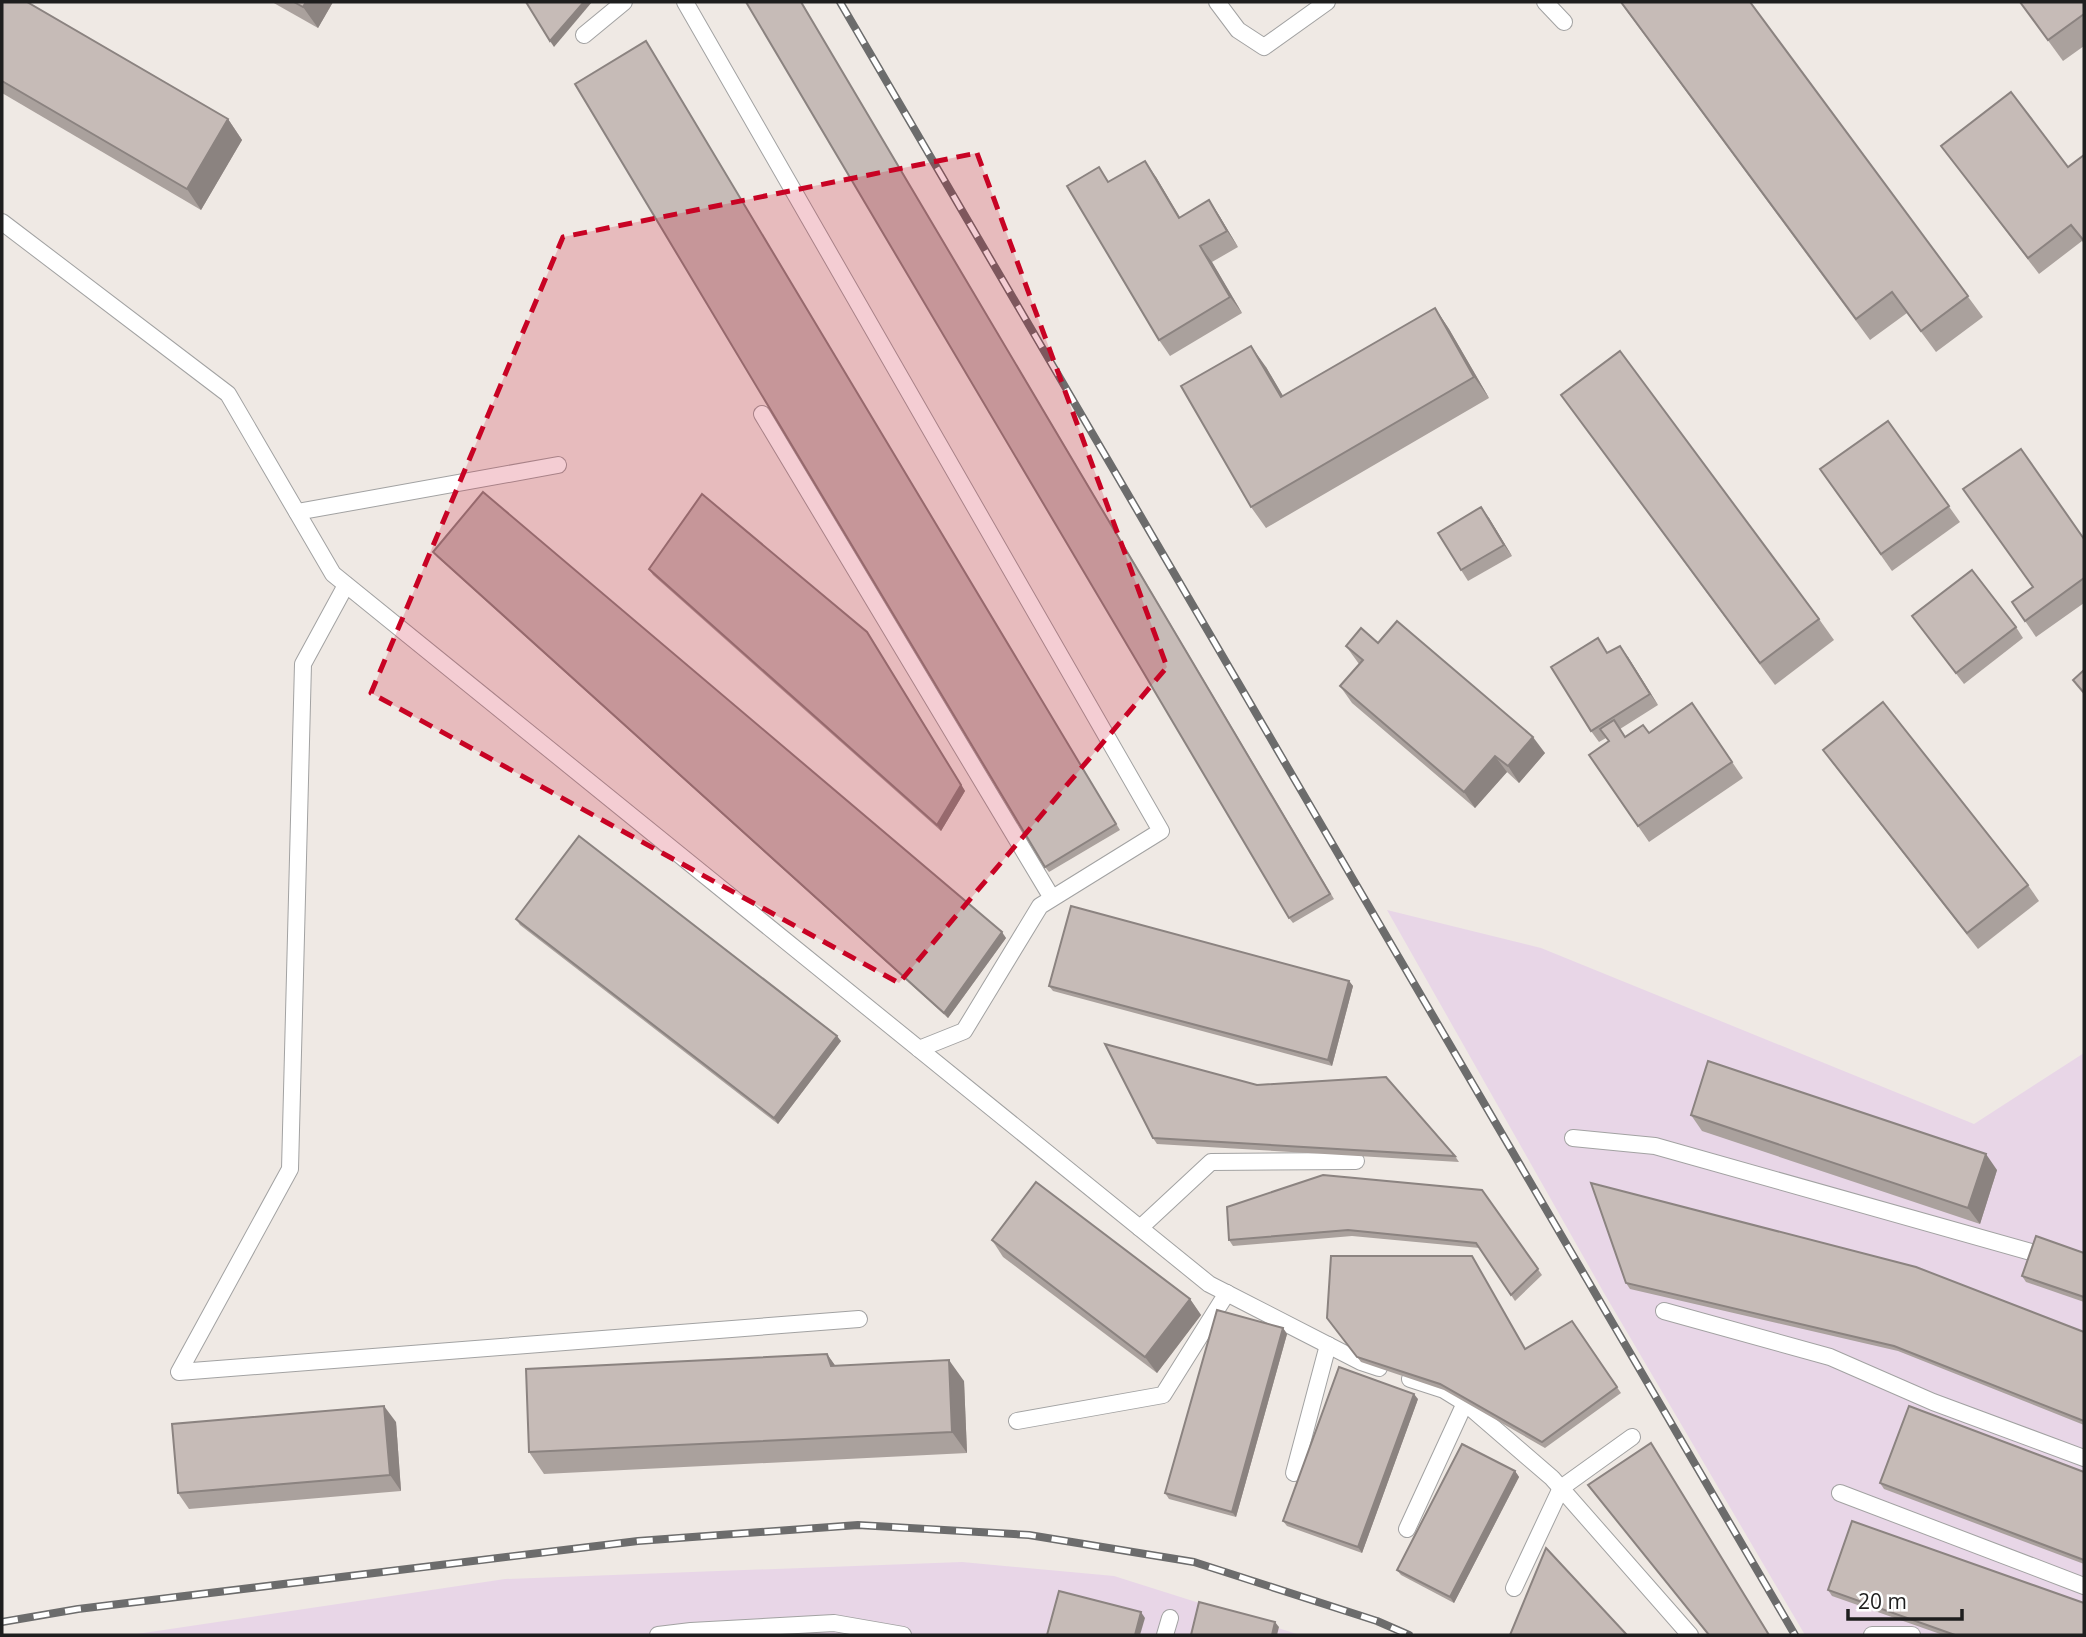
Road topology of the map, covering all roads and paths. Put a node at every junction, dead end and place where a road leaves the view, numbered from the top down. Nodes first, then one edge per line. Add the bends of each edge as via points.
1 (624, 2) edge
2 (685, 2) edge
3 (1217, 2) edge
4 (1327, 2) edge
5 (1545, 2) edge
6 (1564, 22) dead end
7 (584, 35) dead end
8 (2, 222) edge
9 (762, 414) dead end
10 (558, 465) dead end
11 (296, 512) junction
12 (345, 585) junction
13 (1052, 898) junction
14 (919, 1049) junction
15 (1573, 1138) dead end
16 (1356, 1161) edge
17 (1140, 1228) junction
18 (2084, 1267) edge
19 (1227, 1293) junction
20 (1664, 1311) dead end
21 (859, 1319) dead end
22 (1328, 1345) junction
23 (1465, 1403) junction
24 (1017, 1421) dead end
25 (1632, 1437) dead end
26 (2084, 1458) edge
27 (1294, 1473) dead end
28 (1561, 1488) junction
29 (1840, 1493) dead end
30 (1407, 1529) dead end
31 (2084, 1586) edge
32 (1514, 1588) dead end
33 (1170, 1618) dead end
34 (658, 1635) edge
35 (903, 1635) edge
36 (1165, 1635) edge
37 (1690, 1635) edge
38 (1872, 1635) edge
39 (1912, 1635) edge

1 - 7 lane
2 - 13 lane via 1161,831
3 - 4 lane via 1238,30 1264,47
5 - 6 lane
8 - 11 lane via 228,394
9 - 13 lane
10 - 11 lane
11 - 12 lane via 332,574
12 - 14 lane
12 - 21 lane via 303,664 290,1169 179,1372
13 - 14 lane via 1040,906 964,1031
14 - 17 lane
15 - 18 lane via 1655,1146
16 - 17 lane via 1211,1162
17 - 19 lane via 1209,1284
19 - 22 lane
19 - 24 lane via 1163,1395
20 - 26 lane via 1830,1357 1933,1402
22 - 23 lane via 1361,1363 1444,1390
22 - 27 lane
23 - 28 lane
23 - 30 lane
25 - 28 lane
28 - 32 lane
28 - 37 lane
29 - 31 lane
33 - 36 lane
34 - 35 lane via 834,1623
38 - 39 lane

